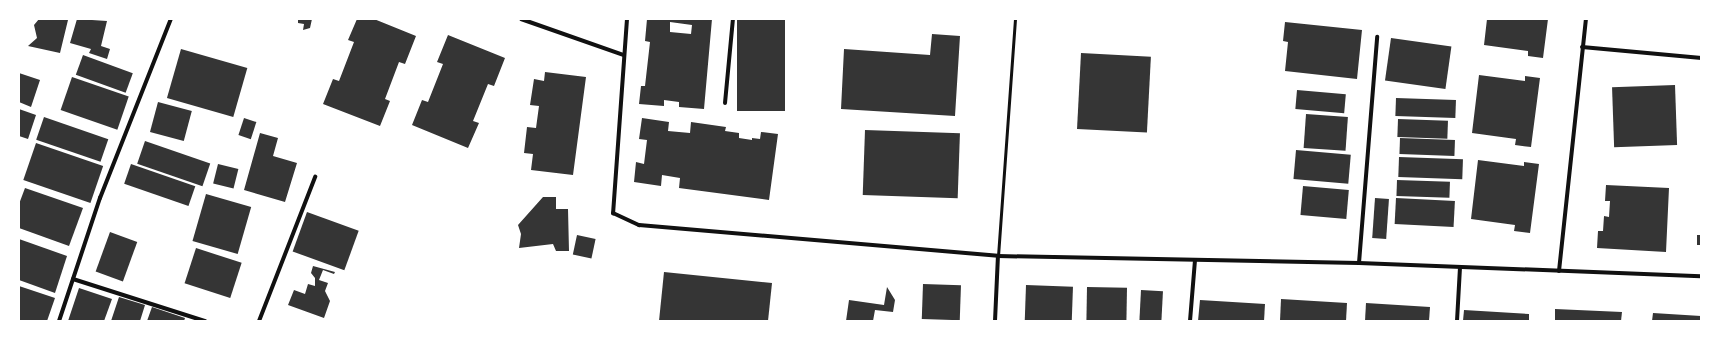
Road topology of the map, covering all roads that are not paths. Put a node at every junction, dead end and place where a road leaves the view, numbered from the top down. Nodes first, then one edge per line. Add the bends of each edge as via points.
1 (171, 19) edge
2 (521, 19) edge
3 (627, 19) edge
4 (733, 19) edge
5 (1015, 19) edge
6 (1586, 19) edge
7 (1377, 37) dead end
8 (1582, 48) junction
9 (624, 55) junction
10 (1701, 58) edge
11 (725, 103) dead end
12 (315, 177) dead end
13 (998, 256) junction
14 (1195, 260) junction
15 (1359, 263) junction
16 (1460, 267) junction
17 (1559, 271) junction
18 (1701, 276) edge
19 (73, 279) junction
20 (59, 321) edge
21 (205, 321) edge
22 (259, 321) edge
23 (994, 321) edge
24 (1190, 321) edge
25 (1457, 321) edge

1 - 19 street via 100,198
2 - 9 street
3 - 9 street
4 - 11 street
5 - 13 lane
6 - 8 street
7 - 15 street
8 - 10 street
8 - 17 street
9 - 13 street via 613,212 639,225
12 - 22 street
13 - 14 street
13 - 23 street
14 - 15 street
14 - 24 street
15 - 16 street
16 - 17 street
16 - 25 street
17 - 18 street
19 - 20 street
19 - 21 street

